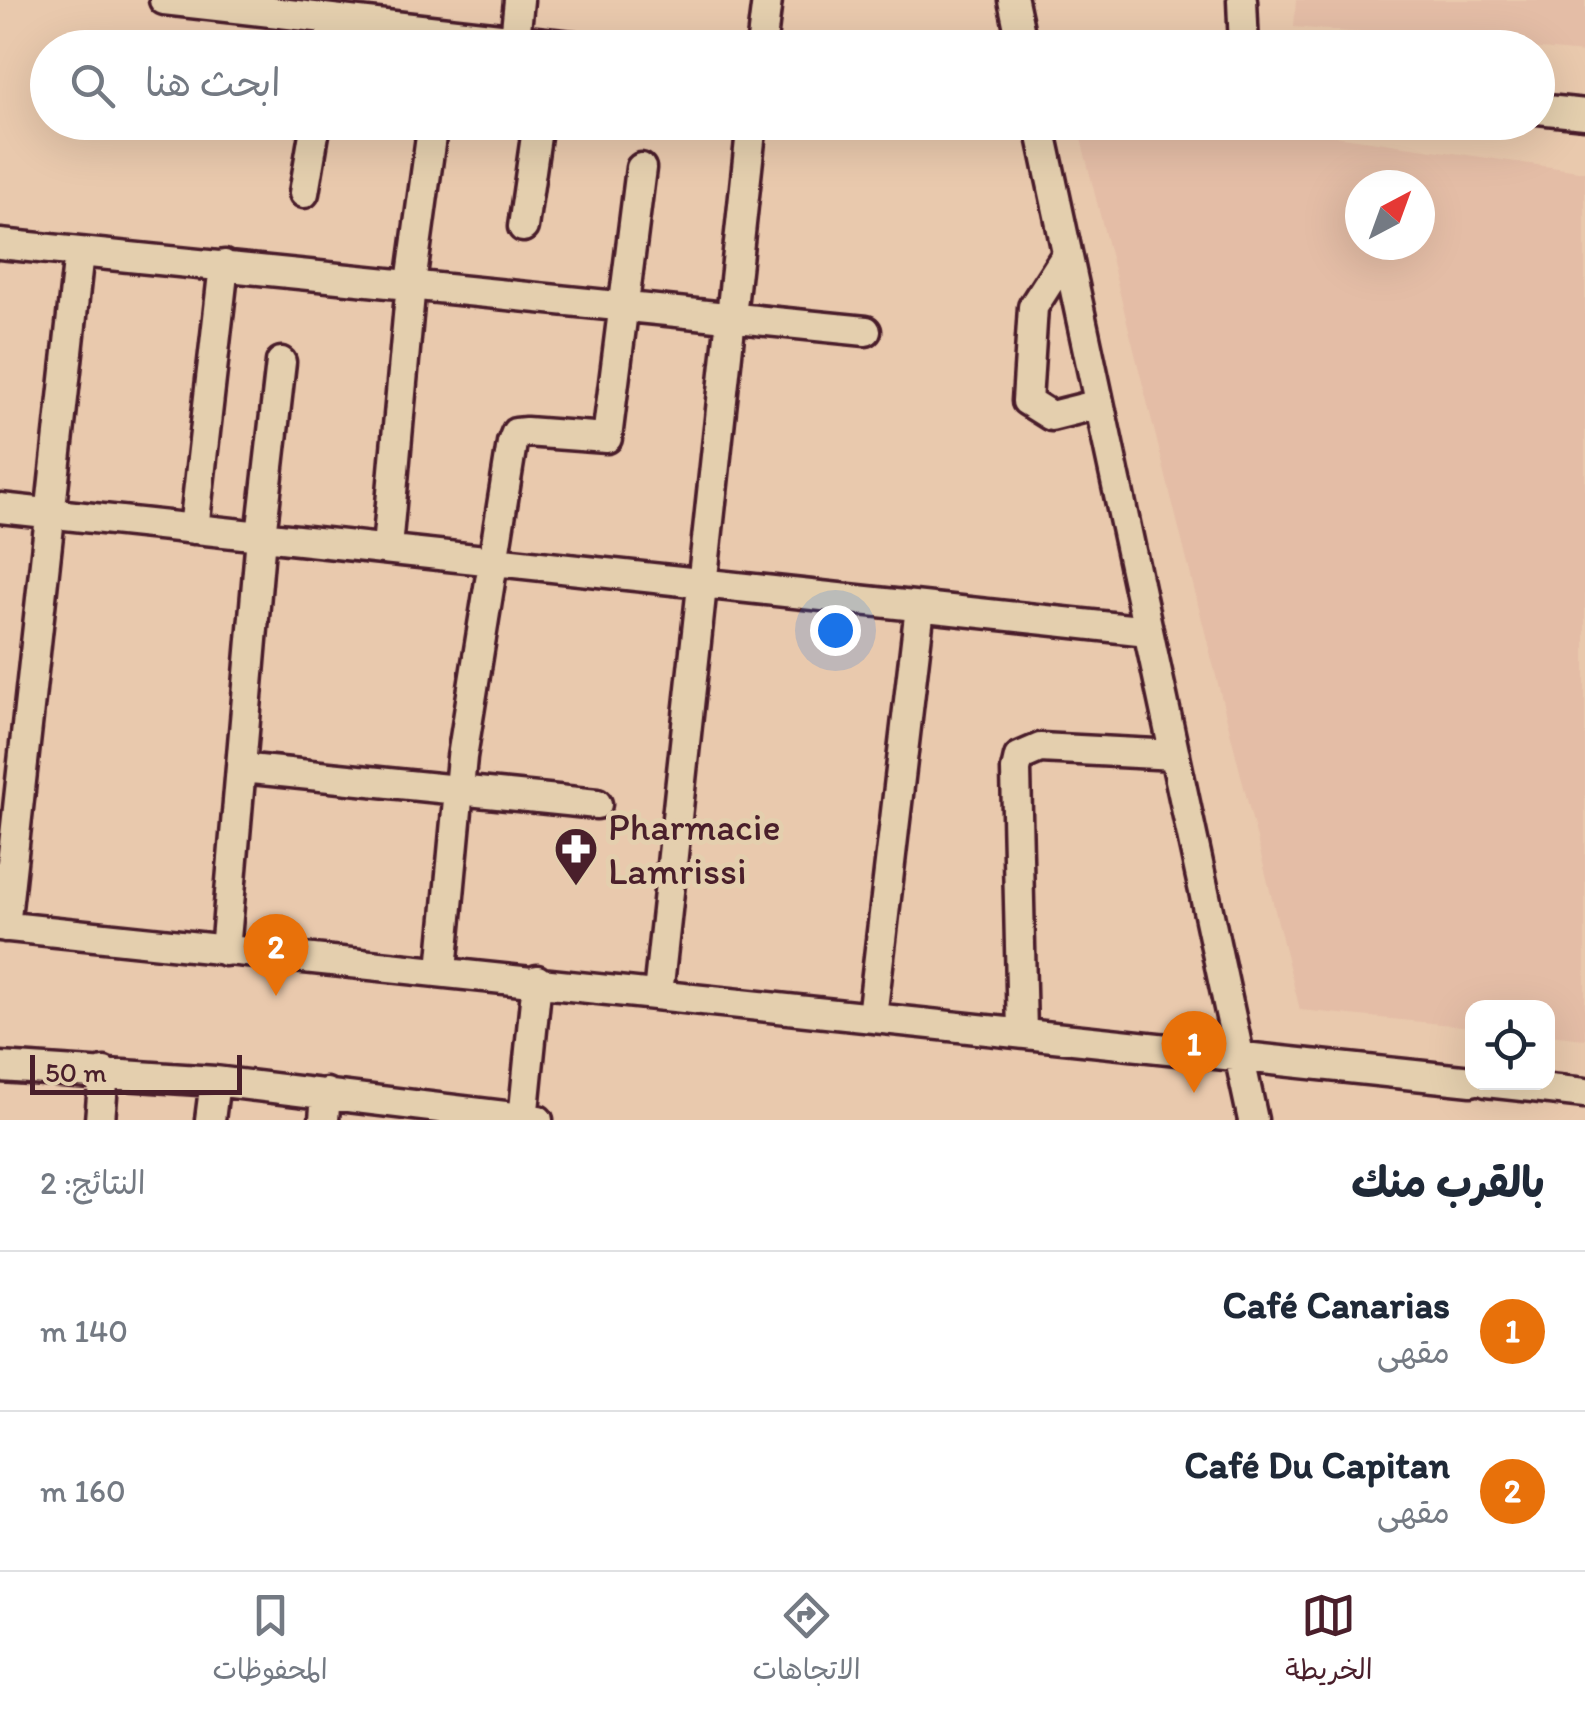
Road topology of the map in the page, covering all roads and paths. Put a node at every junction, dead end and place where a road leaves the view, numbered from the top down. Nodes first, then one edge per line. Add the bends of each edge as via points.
1 (164, 0) edge
2 (520, 0) edge
3 (767, 0) edge
4 (1013, 0) edge
5 (1242, 0) edge
6 (199, 2) edge
7 (314, 30) edge
8 (516, 30) edge
9 (763, 30) edge
10 (1019, 30) edge
11 (1243, 30) edge
12 (1555, 111) edge
13 (1585, 114) edge
14 (313, 140) edge
15 (431, 140) edge
16 (535, 140) edge
17 (750, 140) edge
18 (1043, 140) edge
19 (641, 168) dead end
20 (304, 193) dead end
21 (523, 227) dead end
22 (0, 244) edge
23 (79, 252) junction
24 (1066, 254) junction
25 (224, 264) junction
26 (411, 283) junction
27 (624, 306) junction
28 (729, 317) junction
29 (866, 332) dead end
30 (281, 362) dead end
31 (1099, 404) junction
32 (0, 508) edge
33 (47, 513) junction
34 (194, 529) junction
35 (260, 536) junction
36 (387, 548) junction
37 (491, 562) junction
38 (702, 584) junction
39 (920, 606) junction
40 (1148, 631) junction
41 (1175, 755) junction
42 (240, 768) junction
43 (459, 792) junction
44 (597, 804) dead end
45 (2, 926) edge
46 (225, 951) junction
47 (442, 970) junction
48 (537, 980) junction
49 (658, 994) junction
50 (872, 1017) junction
51 (1022, 1033) junction
52 (1239, 1057) junction
53 (0, 1066) edge
54 (104, 1072) junction
55 (1465, 1080) edge
56 (215, 1081) junction
57 (1555, 1090) edge
58 (1585, 1093) edge
59 (325, 1106) edge
60 (528, 1119) edge
61 (100, 1120) edge
62 (210, 1120) edge
63 (1253, 1120) edge

1 - 6 street
2 - 8 street
3 - 9 street
4 - 10 street
5 - 11 street
6 - 7 street
12 - 13 street
14 - 20 street
15 - 26 street
16 - 21 street
17 - 28 street
18 - 24 street
19 - 27 street
22 - 23 street
23 - 25 street
23 - 33 street
24 - 31 street
24 - 31 street via 1033,307 1027,401 1052,416
25 - 26 street
25 - 34 street
26 - 27 street
26 - 36 street
27 - 28 street
27 - 37 street via 607,438 516,433
28 - 29 street
28 - 38 street
30 - 35 street
31 - 40 street
32 - 33 street
33 - 34 street
33 - 45 street
34 - 35 street
35 - 36 street
35 - 42 street
36 - 37 street
37 - 38 street
37 - 43 street
38 - 39 street
38 - 49 street
39 - 40 street
39 - 50 street
40 - 41 street
41 - 51 street via 1040,748 1019,757
41 - 52 street
42 - 43 street
42 - 46 street
43 - 44 street
43 - 47 street
45 - 46 street
46 - 47 street
47 - 48 street
48 - 49 street
48 - 60 street
49 - 50 street
50 - 51 street
51 - 52 street
52 - 55 street
52 - 63 street
53 - 54 street
54 - 56 street
54 - 61 street
56 - 59 street
56 - 62 street
57 - 58 street
59 - 60 street

